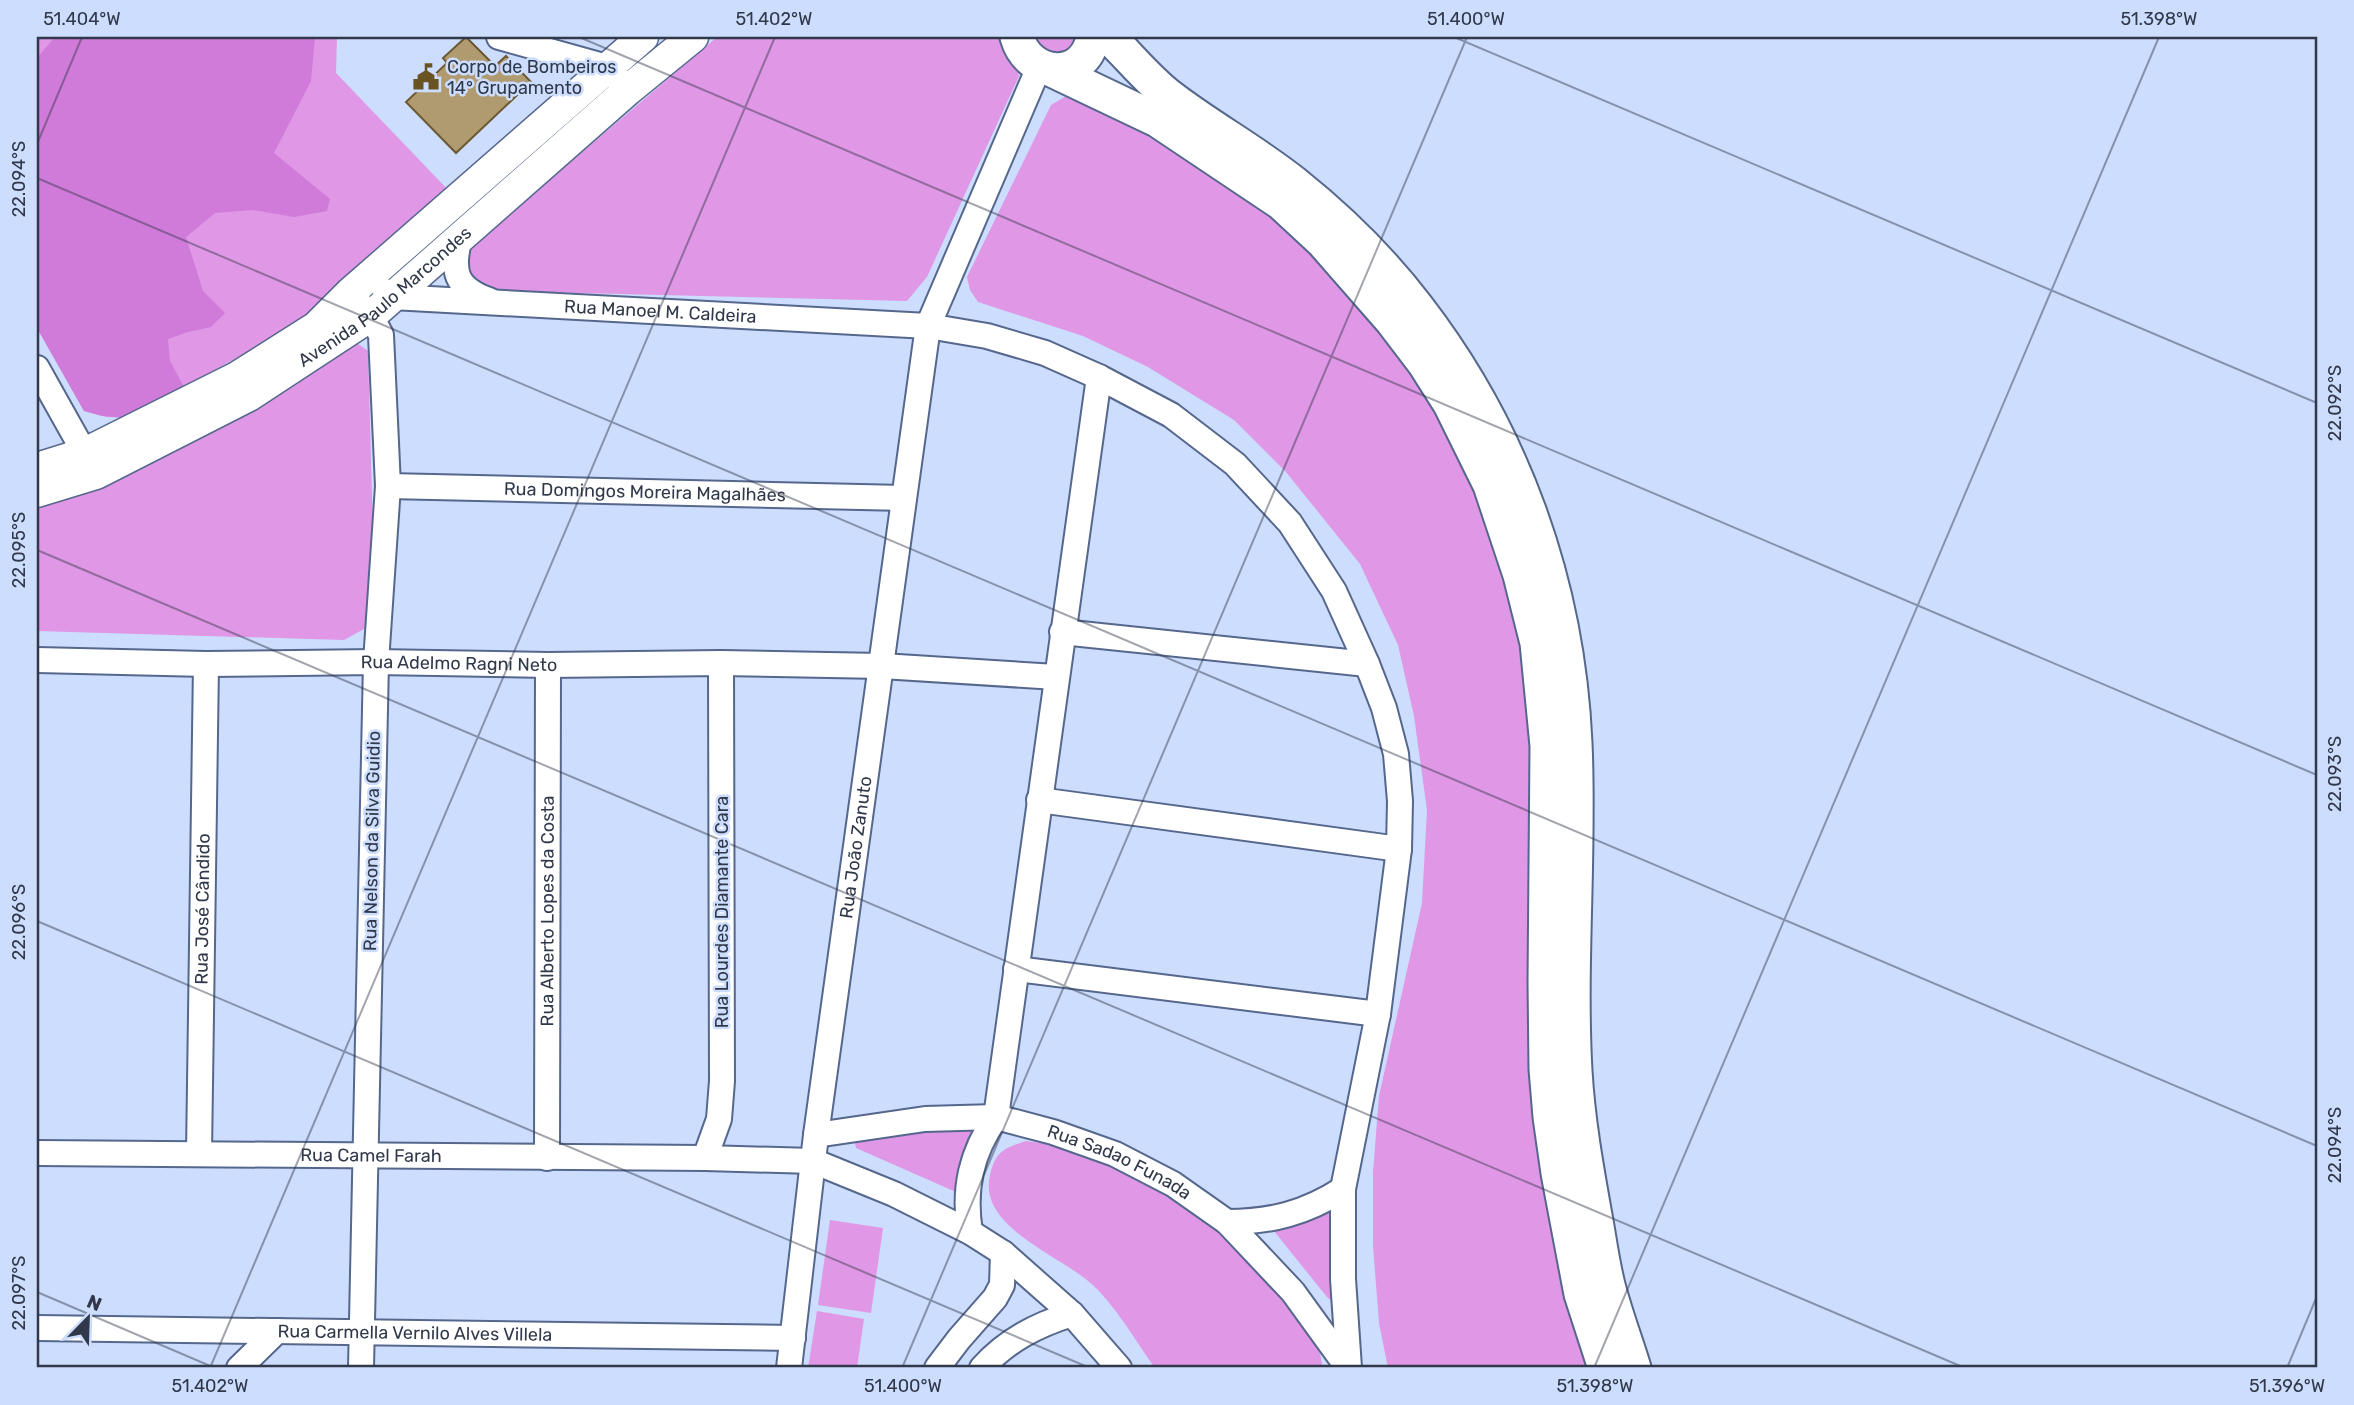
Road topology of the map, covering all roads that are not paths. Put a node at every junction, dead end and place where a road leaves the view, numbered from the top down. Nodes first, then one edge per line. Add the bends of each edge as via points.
1 (499, 37) edge
2 (643, 37) edge
3 (693, 37) edge
4 (1093, 37) edge
5 (1109, 37) edge
6 (1028, 51) edge
7 (607, 67) junction
8 (628, 90) junction
9 (460, 237) junction
10 (360, 285) junction
11 (497, 303) junction
12 (381, 307) junction
13 (928, 326) junction
14 (37, 368) edge
15 (1099, 377) junction
16 (91, 463) junction
17 (37, 468) edge
18 (388, 486) junction
19 (37, 492) edge
20 (904, 498) junction
21 (1062, 632) junction
22 (37, 660) edge
23 (376, 662) junction
24 (721, 663) junction
25 (206, 664) junction
26 (1367, 664) junction
27 (548, 666) junction
28 (881, 666) junction
29 (1056, 677) junction
30 (1040, 800) junction
31 (1399, 849) junction
32 (1016, 969) junction
33 (1378, 1014) junction
34 (996, 1117) junction
35 (816, 1135) junction
36 (37, 1153) edge
37 (199, 1154) junction
38 (366, 1155) junction
39 (547, 1158) junction
40 (705, 1158) junction
41 (813, 1161) junction
42 (1343, 1189) junction
43 (1227, 1222) junction
44 (970, 1232) junction
45 (1003, 1253) junction
46 (1072, 1314) junction
47 (37, 1328) edge
48 (277, 1331) junction
49 (360, 1332) junction
50 (793, 1338) junction
51 (959, 1339) junction
52 (984, 1366) edge
53 (239, 1368) edge
54 (361, 1368) edge
55 (789, 1368) edge
56 (937, 1368) edge
57 (1119, 1368) edge
58 (1348, 1368) edge
59 (1605, 1368) edge
60 (1634, 1368) edge

1 - 7 street
2 - 7 street, Avenida Paulo Marcondes
3 - 8 street, Avenida Paulo Marcondes
4 - 6 main road via 1086,55 1065,69
5 - 60 main road via 1166,94 1293,182 1379,261 1475,390 1516,473 1548,568 1566,651 1575,746 1573,983 1578,1114 1608,1287
6 - 13 street, Rua João Zanuto
6 - 59 main road via 1157,120 1281,202 1367,290 1424,363 1490,485 1521,575 1537,643 1547,746 1545,983 1550,1117 1581,1294
7 - 8 street
7 - 10 street, Avenida Paulo Marcondes
8 - 9 street, Avenida Paulo Marcondes
9 - 11 street via 455,257 463,286 473,295
9 - 12 street, Avenida Paulo Marcondes
10 - 12 street
10 - 16 street, Avenida Paulo Marcondes via 316,327
11 - 12 street, Rua Manoel M. Caldeira
11 - 13 street, Rua Manoel M. Caldeira
12 - 16 street, Avenida Paulo Marcondes via 249,396
12 - 18 street, Rua Nelson da Silva Guidio
13 - 15 street, Rua Manoel M. Caldeira via 987,336
13 - 20 street, Rua João Zanuto
14 - 16 street
15 - 21 street
15 - 26 street, Rua Manoel M. Caldeira via 1171,415 1235,464 1290,523 1334,591
16 - 17 street, Avenida Paulo Marcondes
16 - 19 street, Avenida Paulo Marcondes
18 - 20 street, Rua Domingos Moreira Magalhães
18 - 23 street, Rua Nelson da Silva Guidio
20 - 28 street, Rua João Zanuto
21 - 26 street
21 - 29 street
22 - 25 street, Rua Adelmo Ragni Neto
23 - 25 street, Rua Adelmo Ragni Neto
23 - 27 street, Rua Adelmo Ragni Neto
23 - 38 street, Rua Nelson da Silva Guidio
24 - 27 street, Rua Adelmo Ragni Neto
24 - 28 street, Rua Adelmo Ragni Neto
24 - 40 street, Rua Lourdes Diamante Cara via 722,1081 719,1119
25 - 37 street, Rua José Cândido
26 - 31 street, Rua Manoel M. Caldeira via 1395,754 1401,801
27 - 39 street, Rua Alberto Lopes da Costa
28 - 29 street, Rua Adelmo Ragni Neto
28 - 35 street, Rua João Zanuto
29 - 30 street
30 - 31 street
30 - 32 street
31 - 33 street, Rua Manoel M. Caldeira
32 - 33 street
32 - 34 street
33 - 42 street, Rua Manoel M. Caldeira
34 - 35 street, Rua Sadao Funada via 925,1119
34 - 43 street, Rua Sadao Funada via 1115,1154 1173,1184
34 - 44 street via 970,1171
35 - 41 street, Rua João Zanuto
36 - 37 street, Rua Camel Farah
37 - 38 street, Rua Camel Farah
38 - 39 street, Rua Camel Farah
38 - 49 street, Rua Nelson da Silva Guidio
39 - 40 street, Rua Camel Farah
40 - 41 street, Rua Camel Farah
41 - 44 street
41 - 50 street, Rua João Zanuto
42 - 43 street via 1323,1202 1276,1219
42 - 58 street, Rua Manoel M. Caldeira
43 - 58 street, Rua Sadao Funada via 1293,1292
44 - 45 street
45 - 46 street
45 - 51 street via 1002,1285
46 - 52 street via 1025,1333
46 - 57 street
47 - 48 street, Rua Carmella Vernilo Alves Villela
48 - 49 street, Rua Carmella Vernilo Alves Villela
48 - 53 street
49 - 50 street, Rua Carmella Vernilo Alves Villela
49 - 54 street, Rua Nelson da Silva Guidio
50 - 55 street, Rua João Zanuto
51 - 52 street
51 - 56 street

